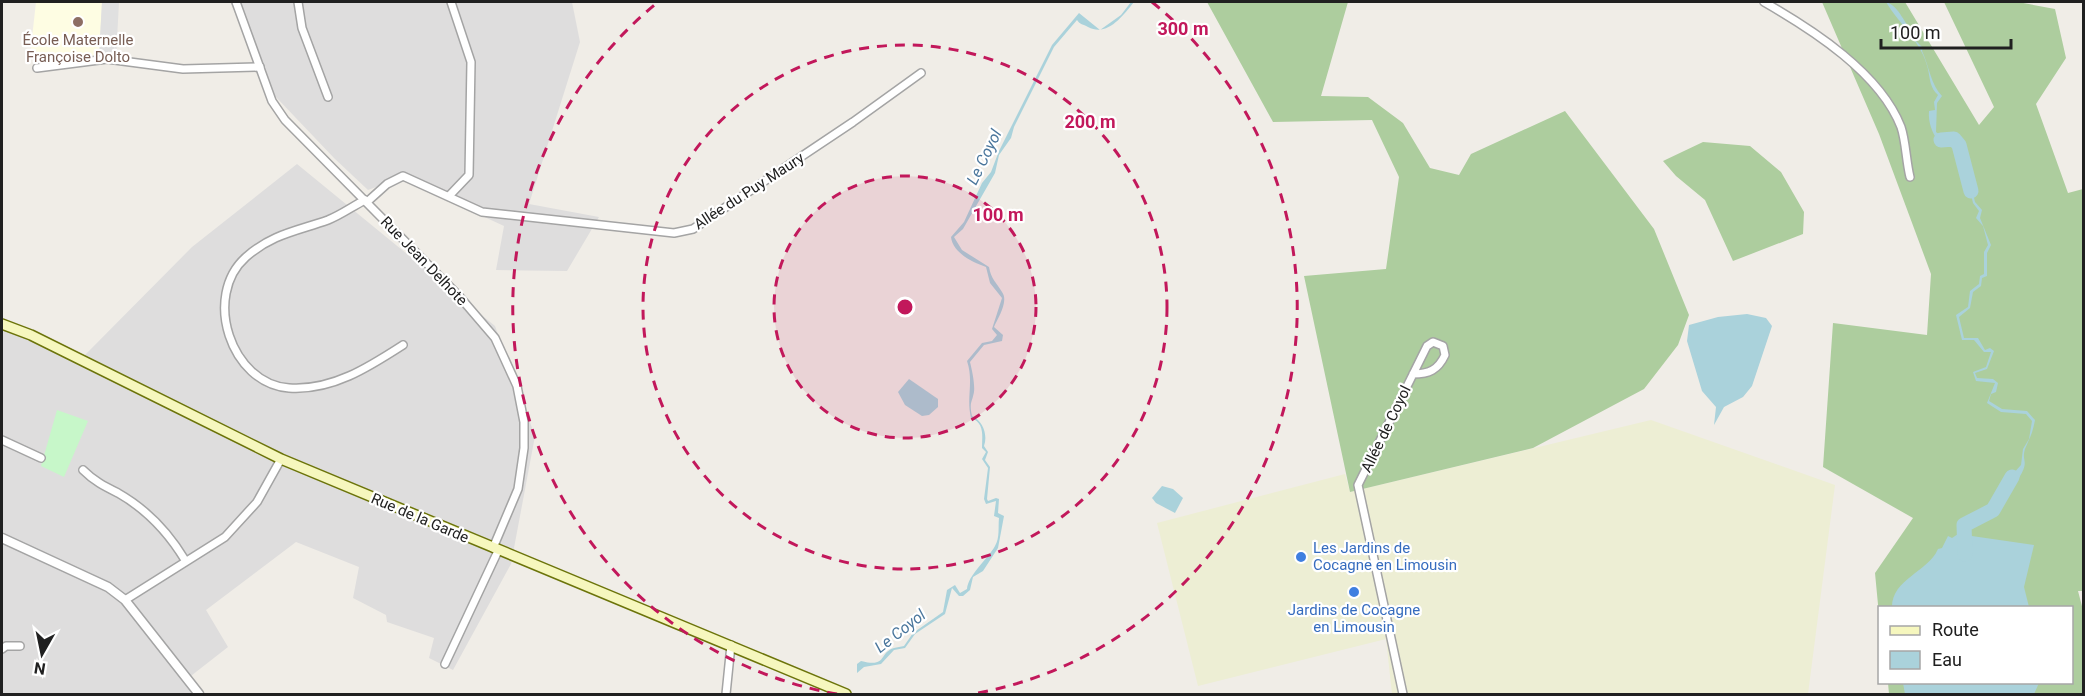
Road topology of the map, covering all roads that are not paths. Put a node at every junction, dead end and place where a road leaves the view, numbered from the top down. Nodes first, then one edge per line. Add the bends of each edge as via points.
1 (236, 2) edge
2 (298, 2) edge
3 (451, 2) edge
4 (1764, 2) edge
5 (260, 67) junction
6 (37, 68) dead end
7 (921, 73) dead end
8 (328, 97) dead end
9 (1910, 177) dead end
10 (449, 196) junction
11 (366, 201) junction
12 (2, 324) edge
13 (403, 345) dead end
14 (1413, 374) junction
15 (2, 440) edge
16 (41, 458) dead end
17 (281, 459) junction
18 (83, 470) dead end
19 (2, 538) edge
20 (496, 550) junction
21 (185, 560) junction
22 (125, 600) junction
23 (731, 645) junction
24 (20, 646) dead end
25 (2, 649) edge
26 (445, 664) dead end
27 (199, 694) edge
28 (726, 694) edge
29 (846, 694) edge
30 (1402, 694) edge

1 - 5 street, Rue Jean Delhote
2 - 8 street via 302,28
3 - 10 street via 471,62 469,175
4 - 9 street via 1862,71 1890,105 1902,130
5 - 6 street via 183,69 107,59
5 - 11 street, Rue Jean Delhote via 272,101 285,120
7 - 10 street, Allée du Puy Maury via 693,229 674,233 482,213
10 - 11 street, Allée du Puy Maury via 403,176
11 - 13 street via 331,219 274,237 244,259 227,285 224,319 231,346 247,365 266,381 289,388 363,372
11 - 20 street, Rue Jean Delhote via 495,338 517,386 524,448 518,489
12 - 17 main road, Rue de la Garde
14 - 14 street, Allée de Coyol via 1426,374 1440,366 1445,355 1443,346 1433,342 1427,346
14 - 30 street, Allée de Coyol via 1358,485
15 - 16 street
17 - 20 main road, Rue de la Garde
17 - 21 street via 242,522 225,537
18 - 21 street via 95,482 144,511 169,534
19 - 22 street via 108,587
20 - 23 main road, Rue de la Garde
20 - 26 street, Rue Jean Delhote
21 - 22 street
22 - 27 street
23 - 28 street
23 - 29 main road, Rue de la Garde
24 - 25 street

